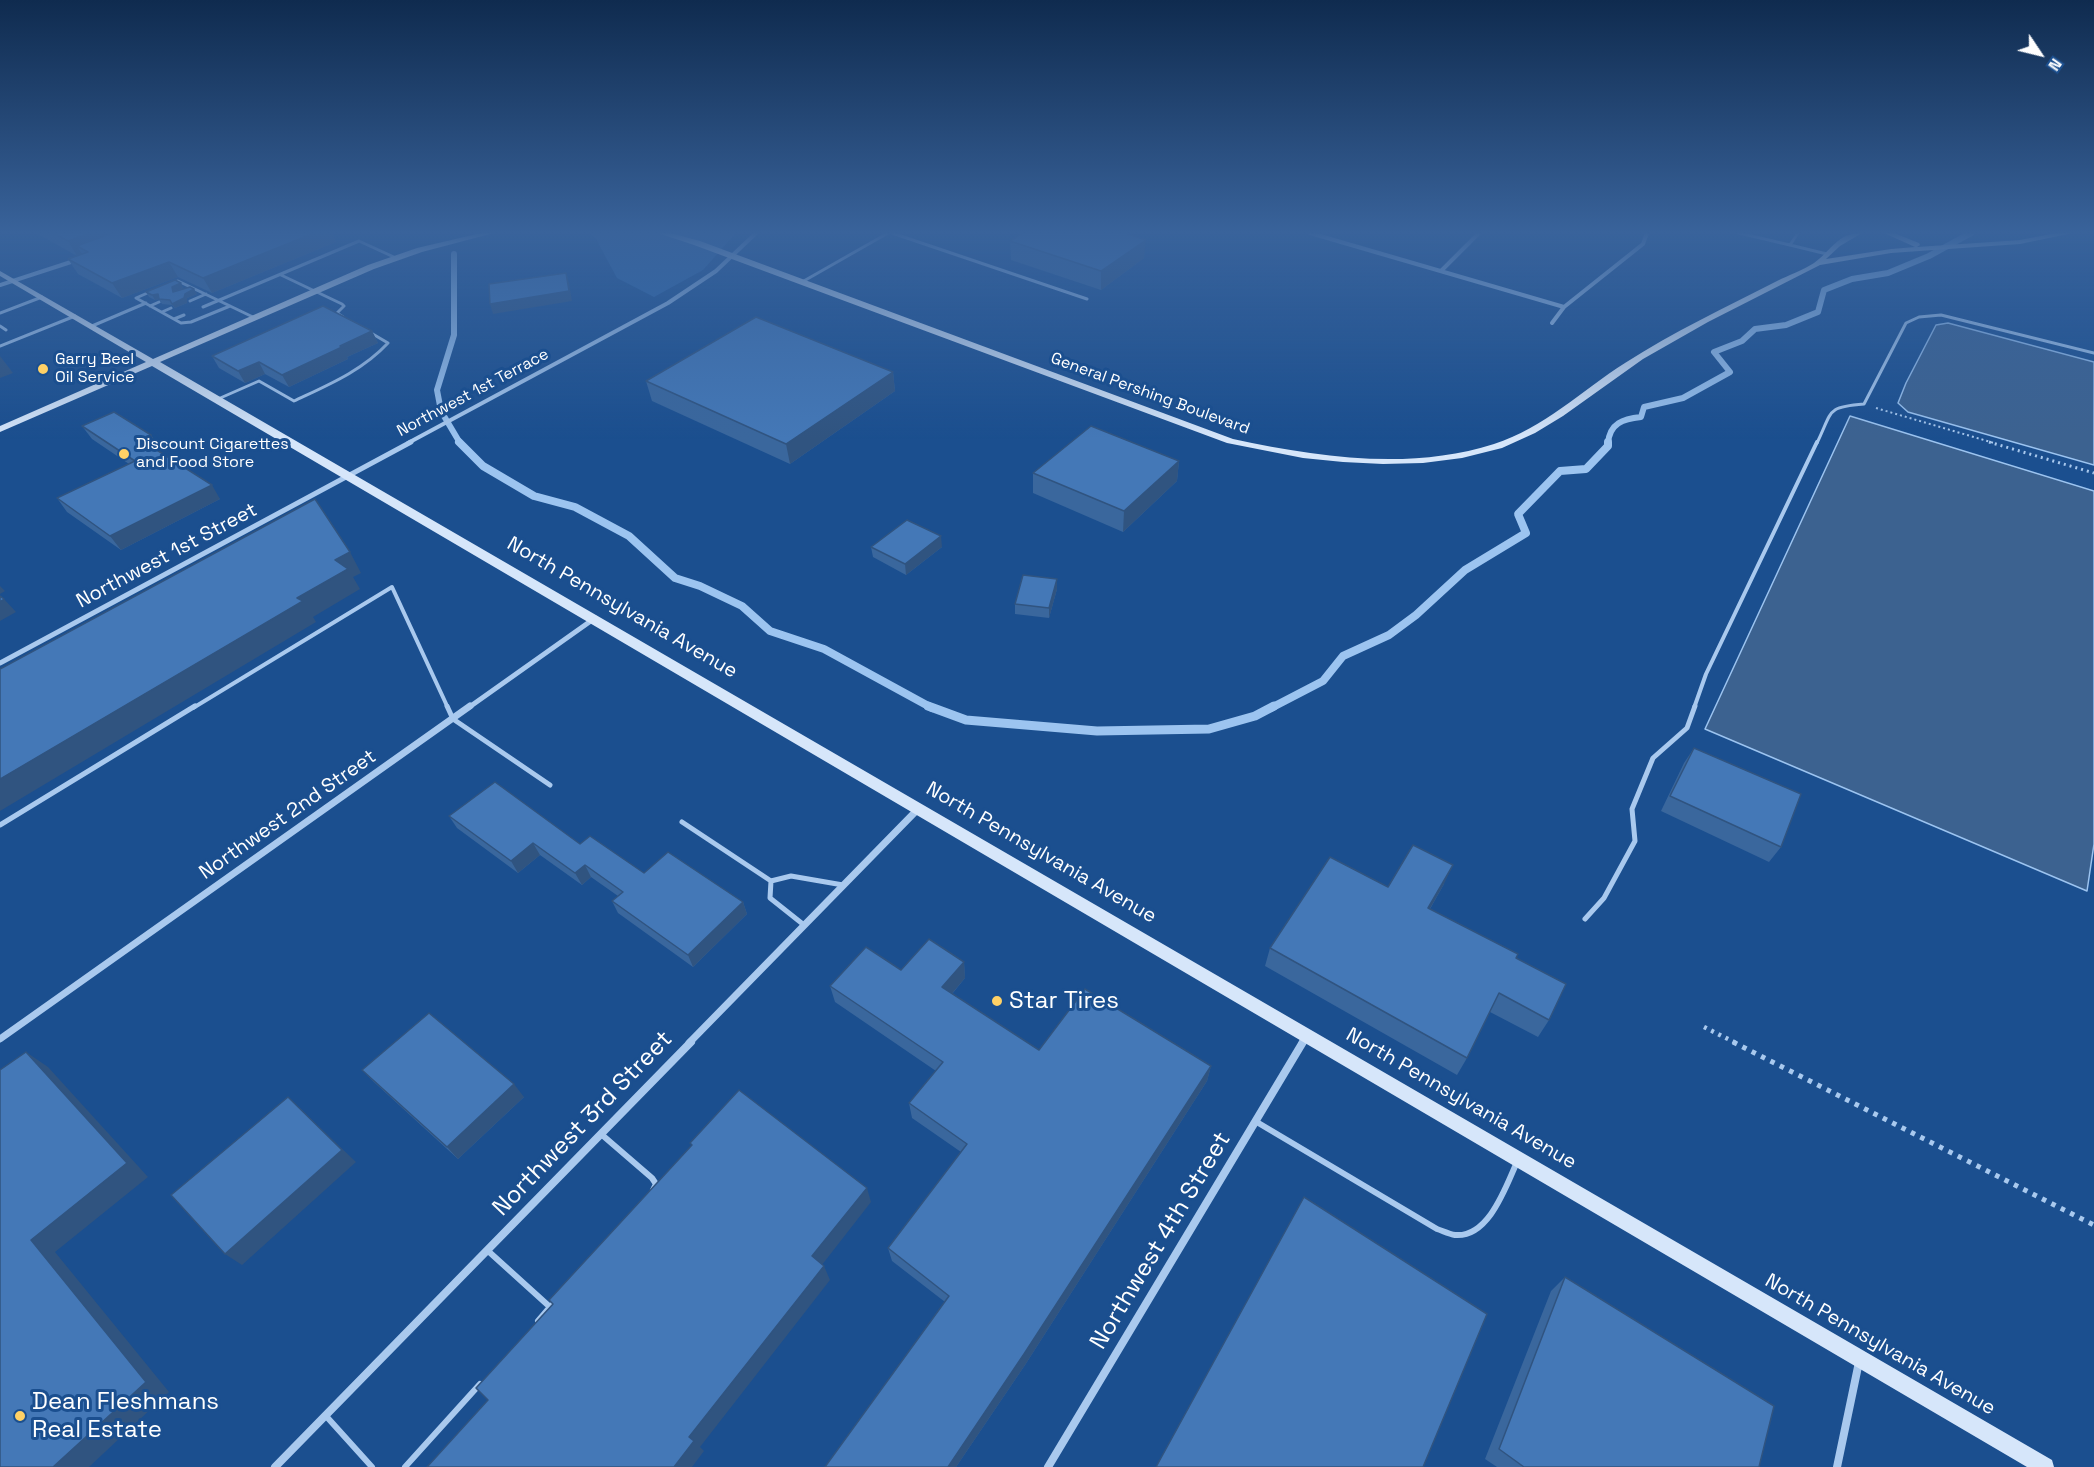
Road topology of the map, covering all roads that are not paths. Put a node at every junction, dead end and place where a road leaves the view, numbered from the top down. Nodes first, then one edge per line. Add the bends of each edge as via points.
1 (30, 301) edge
2 (50, 301) edge
3 (143, 301) edge
4 (217, 301) edge
5 (222, 301) edge
6 (292, 301) edge
7 (337, 301) edge
8 (671, 301) edge
9 (854, 301) edge
10 (1545, 301) edge
11 (1571, 301) edge
12 (1745, 301) edge
13 (159, 302) edge
14 (146, 303) junction
15 (150, 306) junction
16 (230, 306) junction
17 (1564, 307) junction
18 (171, 308) edge
19 (203, 308) dead end
20 (162, 312) junction
21 (0, 313) edge
22 (184, 315) dead end
23 (75, 316) junction
24 (255, 318) junction
25 (174, 319) junction
26 (347, 319) edge
27 (1552, 323) dead end
28 (0, 326) edge
29 (92, 326) junction
30 (6, 330) dead end
31 (368, 331) edge
32 (0, 346) edge
33 (2094, 353) edge
34 (154, 362) junction
35 (218, 399) junction
36 (0, 429) edge
37 (348, 475) junction
38 (595, 618) junction
39 (0, 663) edge
40 (453, 719) junction
41 (550, 785) dead end
42 (919, 808) junction
43 (682, 822) dead end
44 (0, 825) edge
45 (771, 881) junction
46 (843, 885) junction
47 (1585, 919) dead end
48 (804, 925) junction
49 (1307, 1034) junction
50 (0, 1039) edge
51 (1255, 1121) junction
52 (601, 1134) junction
53 (1519, 1159) junction
54 (652, 1194) edge
55 (487, 1250) junction
56 (566, 1290) edge
57 (550, 1307) junction
58 (535, 1324) edge
59 (1860, 1359) junction
60 (489, 1374) edge
61 (326, 1415) junction
62 (275, 1467) edge
63 (372, 1467) edge
64 (405, 1467) edge
65 (1048, 1467) edge
66 (1837, 1467) edge
67 (2045, 1467) edge

1 - 21 lane
2 - 23 main road, North Pennsylvania Avenue
3 - 14 lane
4 - 19 lane
5 - 16 lane
6 - 24 main road
7 - 26 lane via 344,306 337,313
8 - 37 street, Northwest 1st Terrace
9 - 12 main road, General Pershing Boulevard via 1230,441 1299,455 1376,462 1481,450 1530,432 1641,356
10 - 17 street
11 - 17 street
13 - 15 lane
14 - 15 lane
14 - 29 lane
15 - 20 lane
16 - 24 lane
16 - 25 lane via 191,322
17 - 27 street
18 - 20 lane
20 - 25 lane
22 - 25 lane
23 - 29 main road, North Pennsylvania Avenue
23 - 32 lane
24 - 34 main road
28 - 30 lane
29 - 34 main road, North Pennsylvania Avenue
31 - 35 lane via 388,343 378,355 362,368 294,401 259,381
33 - 47 lane via 1941,315 1906,323 1864,404 1833,410 1706,675 1687,728 1653,758 1632,809 1635,841 1604,898
34 - 35 main road, North Pennsylvania Avenue
34 - 36 main road
35 - 37 main road, North Pennsylvania Avenue
37 - 38 main road, North Pennsylvania Avenue
37 - 39 street, Northwest 1st Street
38 - 40 street, Northwest 2nd Street
38 - 42 main road, North Pennsylvania Avenue
40 - 41 lane
40 - 44 lane via 392,587
40 - 50 street, Northwest 2nd Street
42 - 46 street, Northwest 3rd Street
42 - 49 main road, North Pennsylvania Avenue
43 - 45 lane
45 - 46 lane via 791,876
45 - 48 lane via 770,898
46 - 48 street, Northwest 3rd Street
48 - 52 street, Northwest 3rd Street
49 - 51 street, Northwest 4th Street
49 - 53 main road, North Pennsylvania Avenue
51 - 53 lane via 1437,1229 1457,1236 1477,1231 1490,1217
51 - 65 street, Northwest 4th Street
52 - 54 lane via 652,1178 656,1184
52 - 55 street, Northwest 3rd Street
53 - 59 main road, North Pennsylvania Avenue
55 - 57 lane
55 - 61 street, Northwest 3rd Street
56 - 57 lane
57 - 58 lane
59 - 66 street
59 - 67 main road, North Pennsylvania Avenue
60 - 64 lane
61 - 62 street, Northwest 3rd Street
61 - 63 lane

